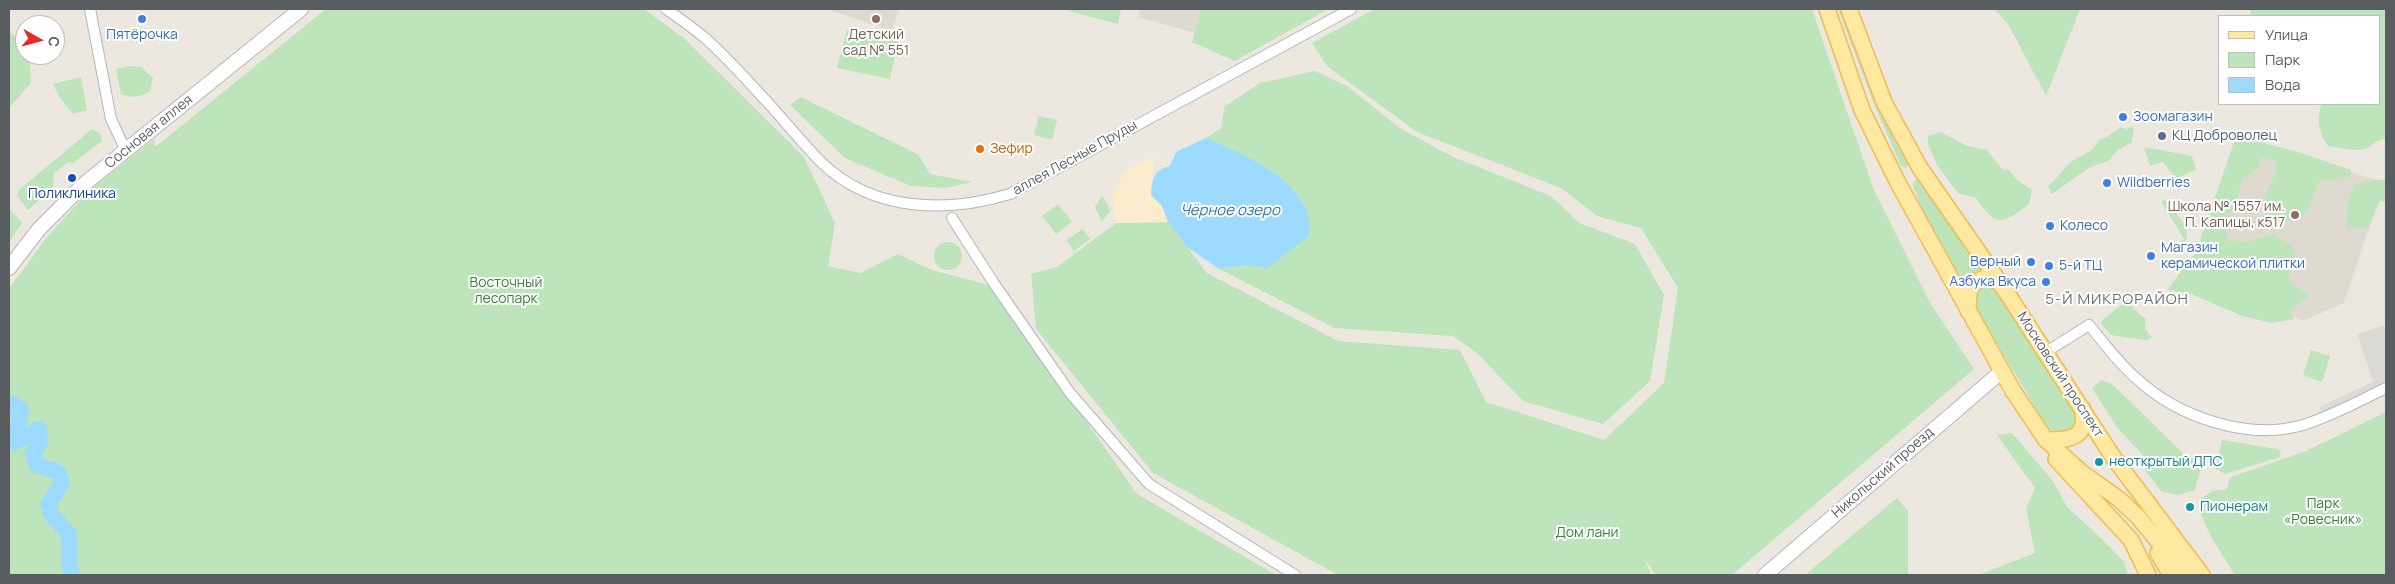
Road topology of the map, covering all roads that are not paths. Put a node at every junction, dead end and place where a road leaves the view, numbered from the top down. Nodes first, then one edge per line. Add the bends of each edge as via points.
1 (90, 9) edge
2 (301, 9) edge
3 (666, 9) edge
4 (1351, 9) edge
5 (1826, 9) edge
6 (1849, 9) edge
7 (126, 151) junction
8 (1920, 168) junction
9 (1897, 181) junction
10 (952, 218) dead end
11 (9, 268) edge
12 (2000, 283) junction
13 (1968, 311) junction
14 (2046, 352) junction
15 (2002, 371) junction
16 (2386, 388) edge
17 (2081, 406) junction
18 (2046, 440) junction
19 (2071, 478) junction
20 (2112, 493) junction
21 (2142, 520) junction
22 (1295, 575) edge
23 (1765, 575) edge
24 (2148, 575) edge
25 (2171, 575) edge
26 (2186, 575) edge
27 (2202, 575) edge

1 - 7 street via 110,119
2 - 7 main road, Сосновая аллея
3 - 4 street, аллея Лесные Пруды via 705,38 823,164 867,191 909,205 950,206 1010,194
5 - 9 main road via 1862,110
6 - 8 main road, Московский проспект via 1884,102
7 - 11 main road, Сосновая аллея via 59,207
8 - 9 main road
8 - 12 main road, Московский проспект
9 - 13 main road
10 - 22 street via 1070,393 1149,484
12 - 13 main road via 1987,277 1976,281 1969,290
12 - 14 main road, Московский проспект
13 - 15 main road
14 - 16 street via 2090,325 2136,379 2160,397 2211,421 2251,429 2301,426
14 - 17 main road, Московский проспект
15 - 18 main road
15 - 23 main road, Никольский проезд
17 - 18 main road via 2084,420 2077,436
17 - 27 main road, Московский проспект via 2113,457
18 - 19 main road via 2054,457
18 - 20 main road via 2081,472
19 - 20 main road
19 - 24 main road via 2130,540
20 - 21 main road
21 - 25 main road
21 - 26 main road

